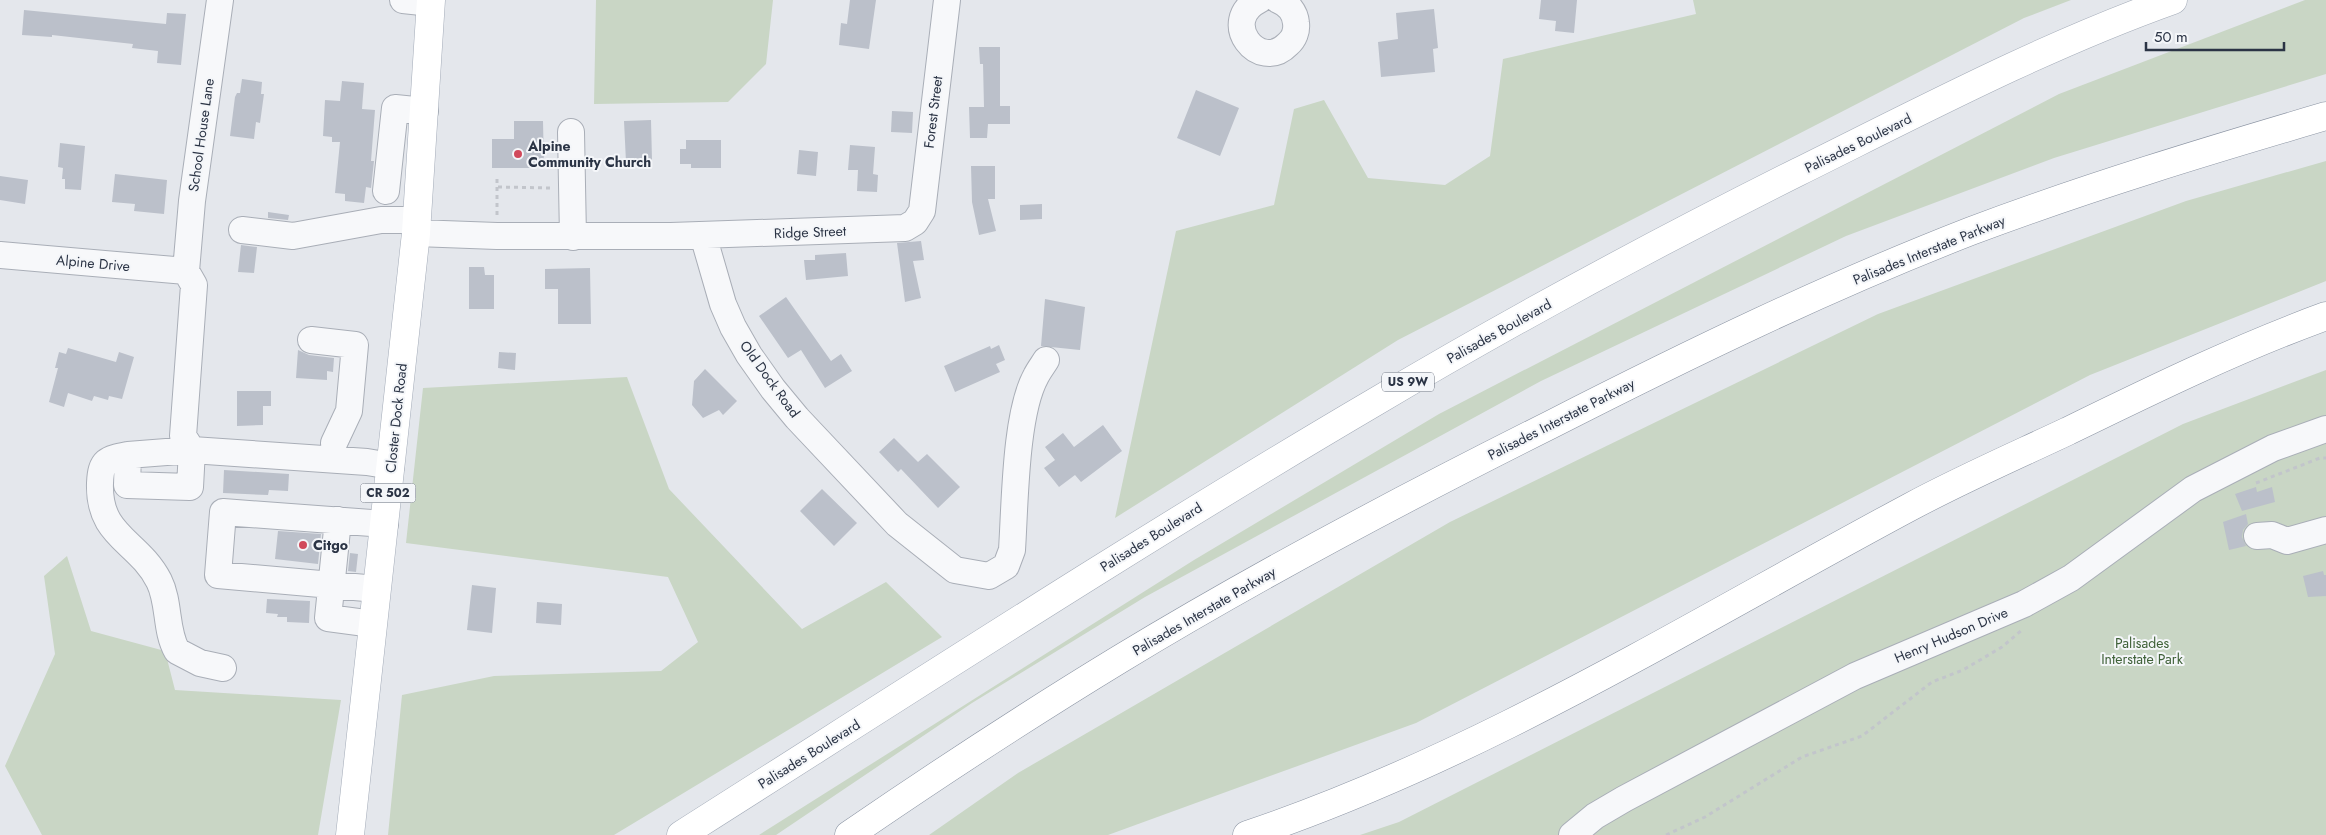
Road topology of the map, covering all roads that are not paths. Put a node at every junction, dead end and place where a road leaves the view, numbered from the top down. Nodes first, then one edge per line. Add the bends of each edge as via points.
1 (220, 0) edge
2 (403, 0) edge
3 (947, 0) edge
4 (1259, 0) edge
5 (1278, 0) edge
6 (2173, 0) edge
7 (431, 1) edge
8 (425, 111) junction
9 (2326, 116) edge
10 (571, 132) dead end
11 (389, 163) junction
12 (421, 166) junction
13 (386, 191) dead end
14 (915, 222) joint
15 (417, 227) junction
16 (242, 230) dead end
17 (703, 235) junction
18 (573, 237) junction
19 (0, 254) edge
20 (186, 271) junction
21 (2326, 316) edge
22 (311, 340) dead end
23 (1046, 360) dead end
24 (2326, 429) edge
25 (192, 450) junction
26 (128, 456) junction
27 (379, 464) junction
28 (338, 520) junction
29 (385, 524) junction
30 (2326, 530) edge
31 (2257, 536) dead end
32 (331, 585) junction
33 (377, 589) junction
34 (373, 624) junction
35 (223, 668) dead end
36 (350, 835) edge
37 (682, 835) edge
38 (849, 835) edge
39 (1247, 835) edge
40 (1572, 835) edge

1 - 20 street, School House Lane via 192,201
2 - 7 street
3 - 14 street, Forest Street via 922,211
4 - 5 street via 1245,12 1242,30 1250,45 1266,53 1284,49 1295,35 1295,17
6 - 37 main road, Palisades Boulevard / US 9W via 2085,35 1944,100 1669,238 1531,312 1377,400 1164,529
7 - 8 main road, Closter Dock Road / CR 502
8 - 11 street via 395,108
8 - 12 main road, Closter Dock Road / CR 502
9 - 38 main road, Palisades Interstate Parkway via 2142,170 1970,232 1817,296 1644,377 1310,550 1130,653 956,762
10 - 18 street
11 - 12 street
11 - 13 street
12 - 15 main road, Closter Dock Road / CR 502
14 - 17 street, Ridge Street via 899,229
15 - 16 street via 381,220 293,236
15 - 18 street via 497,236
15 - 27 main road, Closter Dock Road / CR 502
17 - 18 street
17 - 23 street, Old Dock Road via 733,327 773,390 875,503 921,545 955,570 989,576 1006,566 1012,550 1023,421 1035,376
19 - 20 street, Alpine Drive
20 - 25 street via 194,285 183,436
21 - 39 main road via 2275,334 2214,362 1913,506 1536,711 1404,774
22 - 27 street via 355,345 349,410 323,442 348,447
24 - 40 street, Henry Hudson Drive via 2272,448 2193,489 2071,578 2024,604 1855,676 1609,807
25 - 26 street
25 - 26 street via 190,487 127,485
25 - 27 street via 251,444
26 - 35 street via 104,462 99,499 103,512 109,525 156,576 166,598 172,640 177,651 200,663
27 - 29 main road, Closter Dock Road / CR 502
28 - 29 street
28 - 32 street
28 - 32 street via 223,512 218,576
29 - 33 main road, Closter Dock Road / CR 502
30 - 31 street via 2287,542 2272,536
32 - 33 street
32 - 34 street via 328,618
33 - 34 main road, Closter Dock Road / CR 502
34 - 36 main road, Closter Dock Road / CR 502

